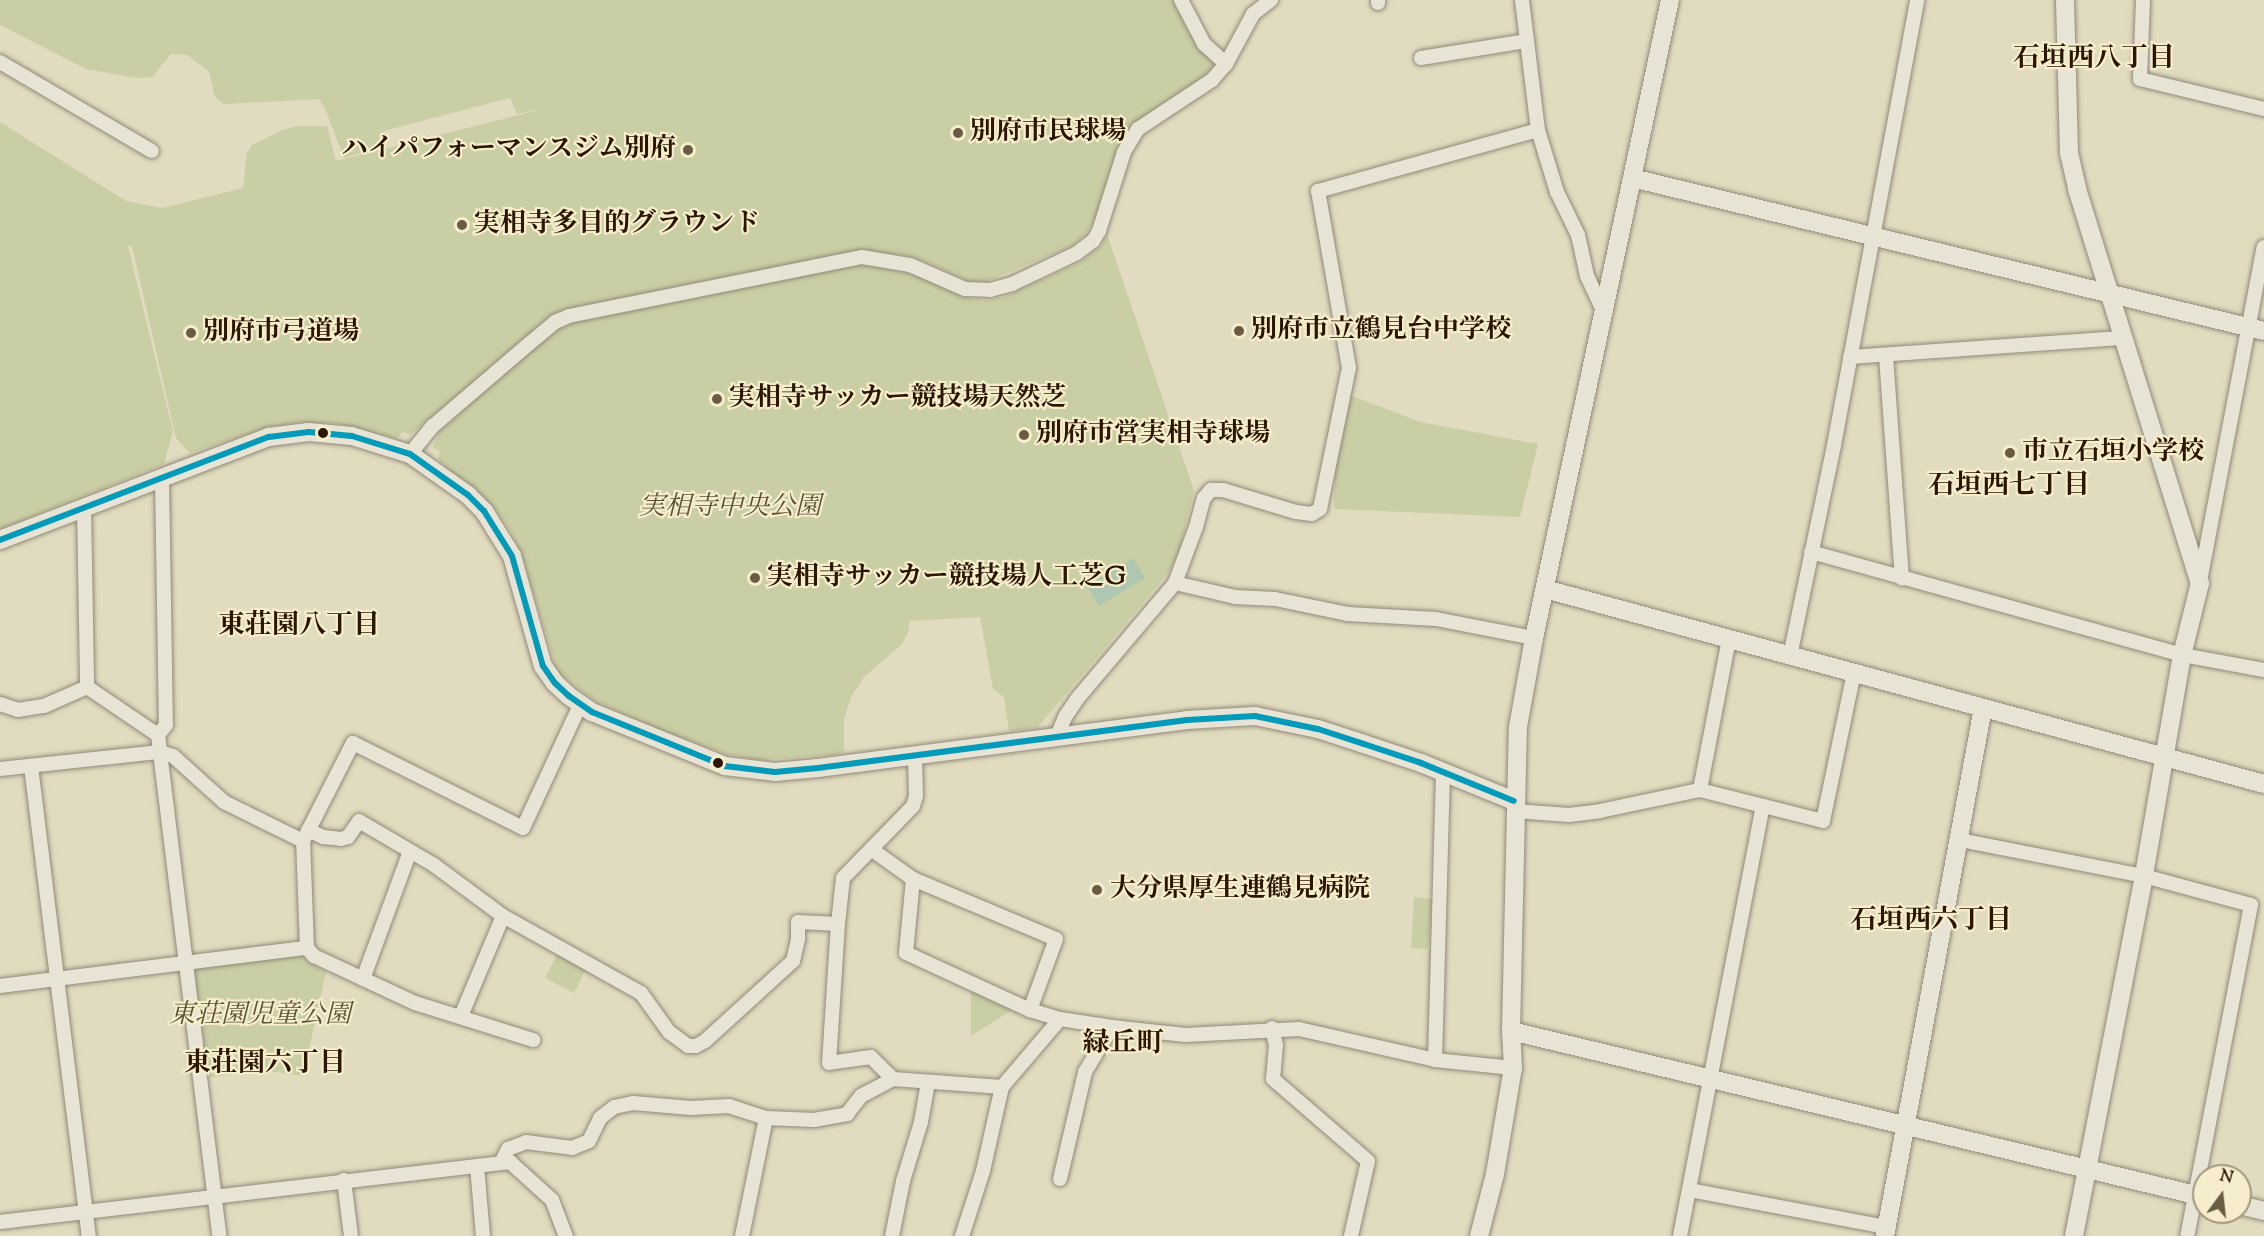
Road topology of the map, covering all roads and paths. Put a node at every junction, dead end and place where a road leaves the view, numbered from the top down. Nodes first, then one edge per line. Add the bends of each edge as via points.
1 (1180, 0) edge
2 (1271, 0) edge
3 (1522, 0) edge
4 (1670, 0) edge
5 (1917, 0) edge
6 (2065, 0) edge
7 (2143, 0) edge
8 (1526, 41) junction
9 (1421, 58) dead end
10 (0, 62) edge
11 (1226, 64) junction
12 (2264, 109) edge
13 (1538, 130) junction
14 (152, 151) dead end
15 (1632, 178) junction
16 (1872, 238) junction
17 (2264, 247) edge
18 (2111, 294) junction
19 (1603, 310) junction
20 (2256, 329) edge
21 (2124, 338) junction
22 (1886, 356) junction
23 (1850, 357) junction
24 (410, 454) junction
25 (162, 477) junction
26 (84, 507) junction
27 (0, 540) edge
28 (1811, 552) junction
29 (1902, 578) junction
30 (1175, 583) junction
31 (2200, 583) junction
32 (1545, 589) junction
33 (1534, 638) junction
34 (1729, 639) junction
35 (1791, 656) junction
36 (2182, 656) junction
37 (2264, 670) edge
38 (1854, 673) junction
39 (87, 687) junction
40 (0, 705) edge
41 (580, 705) junction
42 (1983, 708) junction
43 (158, 735) junction
44 (1057, 736) junction
45 (160, 752) junction
46 (915, 755) junction
47 (2165, 757) junction
48 (31, 766) junction
49 (0, 769) edge
50 (1443, 774) junction
51 (2264, 784) edge
52 (1700, 790) junction
53 (1515, 806) junction
54 (1763, 806) junction
55 (305, 835) junction
56 (1960, 840) junction
57 (871, 849) junction
58 (410, 850) junction
59 (2144, 876) junction
60 (913, 879) junction
61 (503, 916) junction
62 (838, 924) junction
63 (307, 948) junction
64 (185, 963) junction
65 (363, 979) junction
66 (58, 981) junction
67 (0, 986) edge
68 (1030, 1010) junction
69 (461, 1016) junction
70 (1060, 1019) junction
71 (1112, 1027) junction
72 (1272, 1028) junction
73 (1511, 1031) junction
74 (533, 1040) dead end
75 (1435, 1060) junction
76 (1513, 1068) junction
77 (1710, 1077) junction
78 (893, 1079) junction
79 (928, 1083) junction
80 (1002, 1087) junction
81 (766, 1118) junction
82 (1906, 1125) junction
83 (501, 1163) junction
84 (2205, 1164) edge
85 (477, 1166) junction
86 (2087, 1168) junction
87 (1060, 1179) dead end
88 (344, 1180) junction
89 (1689, 1190) junction
90 (2192, 1193) edge
91 (214, 1198) junction
92 (87, 1213) junction
93 (2192, 1219) edge
94 (0, 1222) edge
95 (1886, 1231) edge
96 (89, 1236) edge
97 (219, 1236) edge
98 (351, 1236) edge
99 (483, 1236) edge
100 (566, 1236) edge
101 (742, 1236) edge
102 (892, 1236) edge
103 (962, 1236) edge
104 (1351, 1236) edge
105 (1479, 1236) edge
106 (1680, 1236) edge
107 (2074, 1236) edge
108 (2187, 1236) edge

1 - 11 street via 1204,44
2 - 11 street via 1253,14
3 - 8 street
4 - 15 street
5 - 16 street
6 - 18 street via 2069,153
7 - 12 street via 2140,79
8 - 9 street
8 - 13 street
10 - 14 street
11 - 24 street via 1212,80 1138,129 1124,152 1099,231 1077,253 1012,284 990,290 965,289 910,265 862,257 577,313 548,327 434,426
13 - 19 street via 1557,192 1578,235 1587,276
13 - 30 street via 1318,190 1350,369 1320,509 1312,514 1296,512 1223,490 1211,490 1204,498
15 - 16 street
15 - 19 street
16 - 18 street
16 - 23 street
17 - 20 street
18 - 20 street
18 - 21 street
19 - 32 street
20 - 31 street
21 - 22 street
21 - 31 street
22 - 23 street
22 - 29 street
23 - 28 street
24 - 25 street via 352,436 309,432 269,436
24 - 41 street via 468,495 496,528 512,556 543,666
25 - 26 street
25 - 43 street via 166,725
26 - 27 street
26 - 39 street
28 - 29 street
28 - 35 street
29 - 36 street
30 - 33 street via 1235,597 1275,599 1348,614 1436,619
30 - 44 street via 1077,699
31 - 36 street
32 - 33 street
32 - 34 street
33 - 53 street via 1518,727
34 - 35 street
34 - 52 street
35 - 38 street
36 - 37 street
36 - 47 street
38 - 42 street
38 - 54 street via 1823,821
39 - 40 street via 44,706 18,710
39 - 43 street
41 - 46 street via 692,754 749,771 818,768
41 - 55 street via 523,828 353,743
42 - 47 street
42 - 56 street
43 - 45 street
44 - 46 street
44 - 50 street via 1255,716 1318,729
45 - 48 street
45 - 55 street via 173,756 224,802
45 - 64 street
46 - 57 street via 913,806
47 - 51 street
47 - 59 street
48 - 49 street
48 - 66 street
50 - 53 street
50 - 75 street
52 - 53 street via 1569,815
52 - 54 street
53 - 73 street
54 - 77 street
55 - 58 street via 341,839 348,837 359,821
55 - 63 street
56 - 59 street
56 - 82 street
57 - 60 street
57 - 62 street via 843,878
58 - 61 street
58 - 65 street
59 - 84 street via 2251,905
59 - 86 street
60 - 68 street via 906,953
60 - 68 street via 1056,939
61 - 62 street via 642,993 669,1032 688,1046 705,1041 793,961 798,922
61 - 69 street
62 - 78 street via 829,1063 871,1057
63 - 64 street
63 - 65 street via 314,956
64 - 66 street
64 - 91 street
65 - 69 street via 415,1003
66 - 67 street
66 - 92 street
68 - 70 street
69 - 74 street
70 - 71 street
70 - 80 street
71 - 72 street via 1186,1035
71 - 87 street via 1085,1072
72 - 75 street via 1299,1029
72 - 104 street via 1276,1045 1273,1079 1368,1161
73 - 76 street
73 - 77 street
75 - 76 street
76 - 105 street via 1495,1174
77 - 82 street
77 - 89 street
78 - 79 street
78 - 81 street via 861,1096 847,1114 814,1120
79 - 80 street
79 - 102 street
80 - 103 street via 983,1171
81 - 83 street via 729,1106 691,1108 633,1103 614,1107 600,1118 589,1141 572,1148 526,1142 508,1149
81 - 101 street
82 - 86 street
82 - 95 street
83 - 85 street
83 - 100 street via 510,1162 552,1200
85 - 88 street
85 - 99 street
86 - 90 street
86 - 107 street
88 - 91 street
88 - 98 street
89 - 95 street
89 - 106 street
91 - 92 street
91 - 97 street
92 - 94 street
92 - 96 street
93 - 108 street

